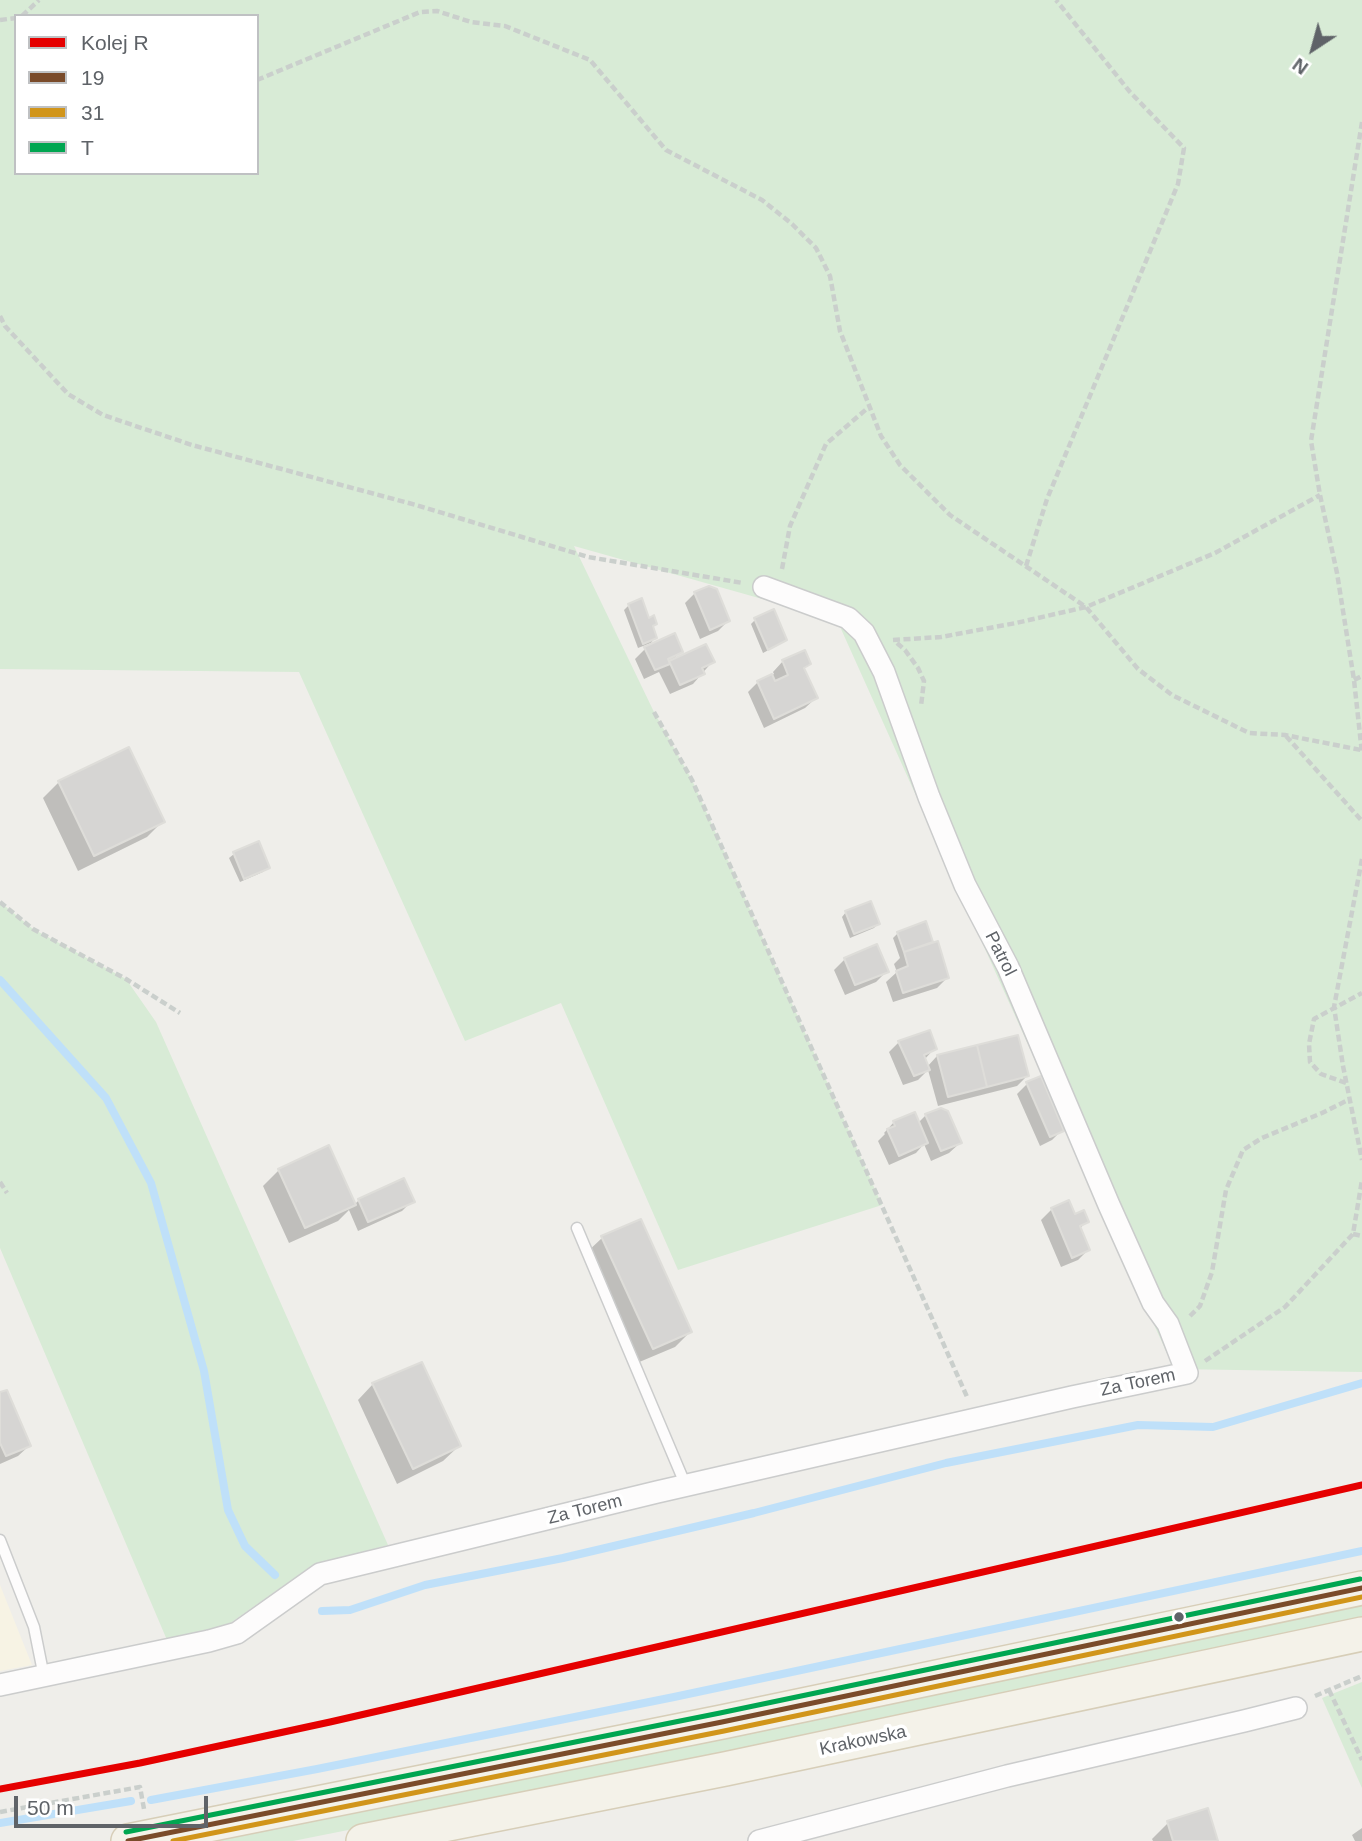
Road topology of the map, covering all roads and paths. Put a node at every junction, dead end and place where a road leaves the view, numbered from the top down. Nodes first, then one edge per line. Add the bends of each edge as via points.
1 (38, 0) edge
2 (1056, 0) edge
3 (24, 14) edge
4 (259, 79) edge
5 (1362, 122) edge
6 (0, 316) edge
7 (870, 406) junction
8 (1320, 495) junction
9 (1026, 566) junction
10 (771, 589) junction
11 (1086, 607) junction
12 (893, 640) dead end
13 (1362, 676) edge
14 (1354, 680) junction
15 (654, 712) dead end
16 (1285, 735) junction
17 (1362, 751) edge
18 (1362, 821) edge
19 (1362, 859) edge
20 (0, 902) edge
21 (1362, 993) edge
22 (1334, 1007) junction
23 (180, 1013) dead end
24 (1346, 1083) junction
25 (1350, 1099) junction
26 (1362, 1160) edge
27 (1362, 1180) edge
28 (0, 1182) edge
29 (7, 1193) dead end
30 (577, 1228) dead end
31 (1353, 1234) junction
32 (1362, 1236) edge
33 (1172, 1334) junction
34 (1187, 1373) junction
35 (977, 1419) junction
36 (687, 1486) junction
37 (0, 1540) edge
38 (1362, 1588) edge
39 (1362, 1634) edge
40 (1362, 1676) edge
41 (44, 1677) junction
42 (0, 1685) edge
43 (1329, 1690) junction
44 (1296, 1708) joint
45 (1362, 1760) edge
46 (0, 1812) edge
47 (136, 1827) edge
48 (363, 1841) edge
49 (758, 1841) edge

1 - 3 path
2 - 9 path via 1130,92 1184,148 1178,184 1047,499
4 - 7 path via 420,12 437,11 505,26 590,60 666,150 762,200 816,248 830,276 840,331
5 - 8 path via 1311,441
6 - 10 path via 68,394 103,415 192,445 588,557
7 - 9 path via 881,436 900,465 950,515
7 - 10 path via 826,443 790,526
8 - 11 path via 1214,553
8 - 14 path
9 - 11 path
10 - 33 street, Patrol via 848,618 864,634 884,672 965,885 1008,967 1109,1205
11 - 12 path via 941,637
11 - 16 path via 1138,669 1172,695 1249,733
13 - 14 path
14 - 17 path
15 - 35 path via 697,792
16 - 17 path
16 - 18 path
19 - 22 path
20 - 23 path via 33,929
21 - 22 path
22 - 24 path
22 - 24 path via 1314,1020 1310,1062 1321,1074
24 - 25 path
25 - 26 path
25 - 33 path via 1242,1150 1226,1190 1212,1272 1200,1306
27 - 31 path
28 - 29 path
30 - 36 lane
31 - 32 path
31 - 34 path via 1284,1307
33 - 34 street, Patrol
34 - 35 street, Za Torem
35 - 36 street, Za Torem
36 - 41 street, Za Torem via 320,1574 237,1633
37 - 41 lane via 34,1627
38 - 47 main road via 708,1725
39 - 48 main road, Krakowska
40 - 43 path
41 - 42 street, Za Torem
43 - 44 path
43 - 45 path
44 - 49 street
46 - 47 path via 140,1787

